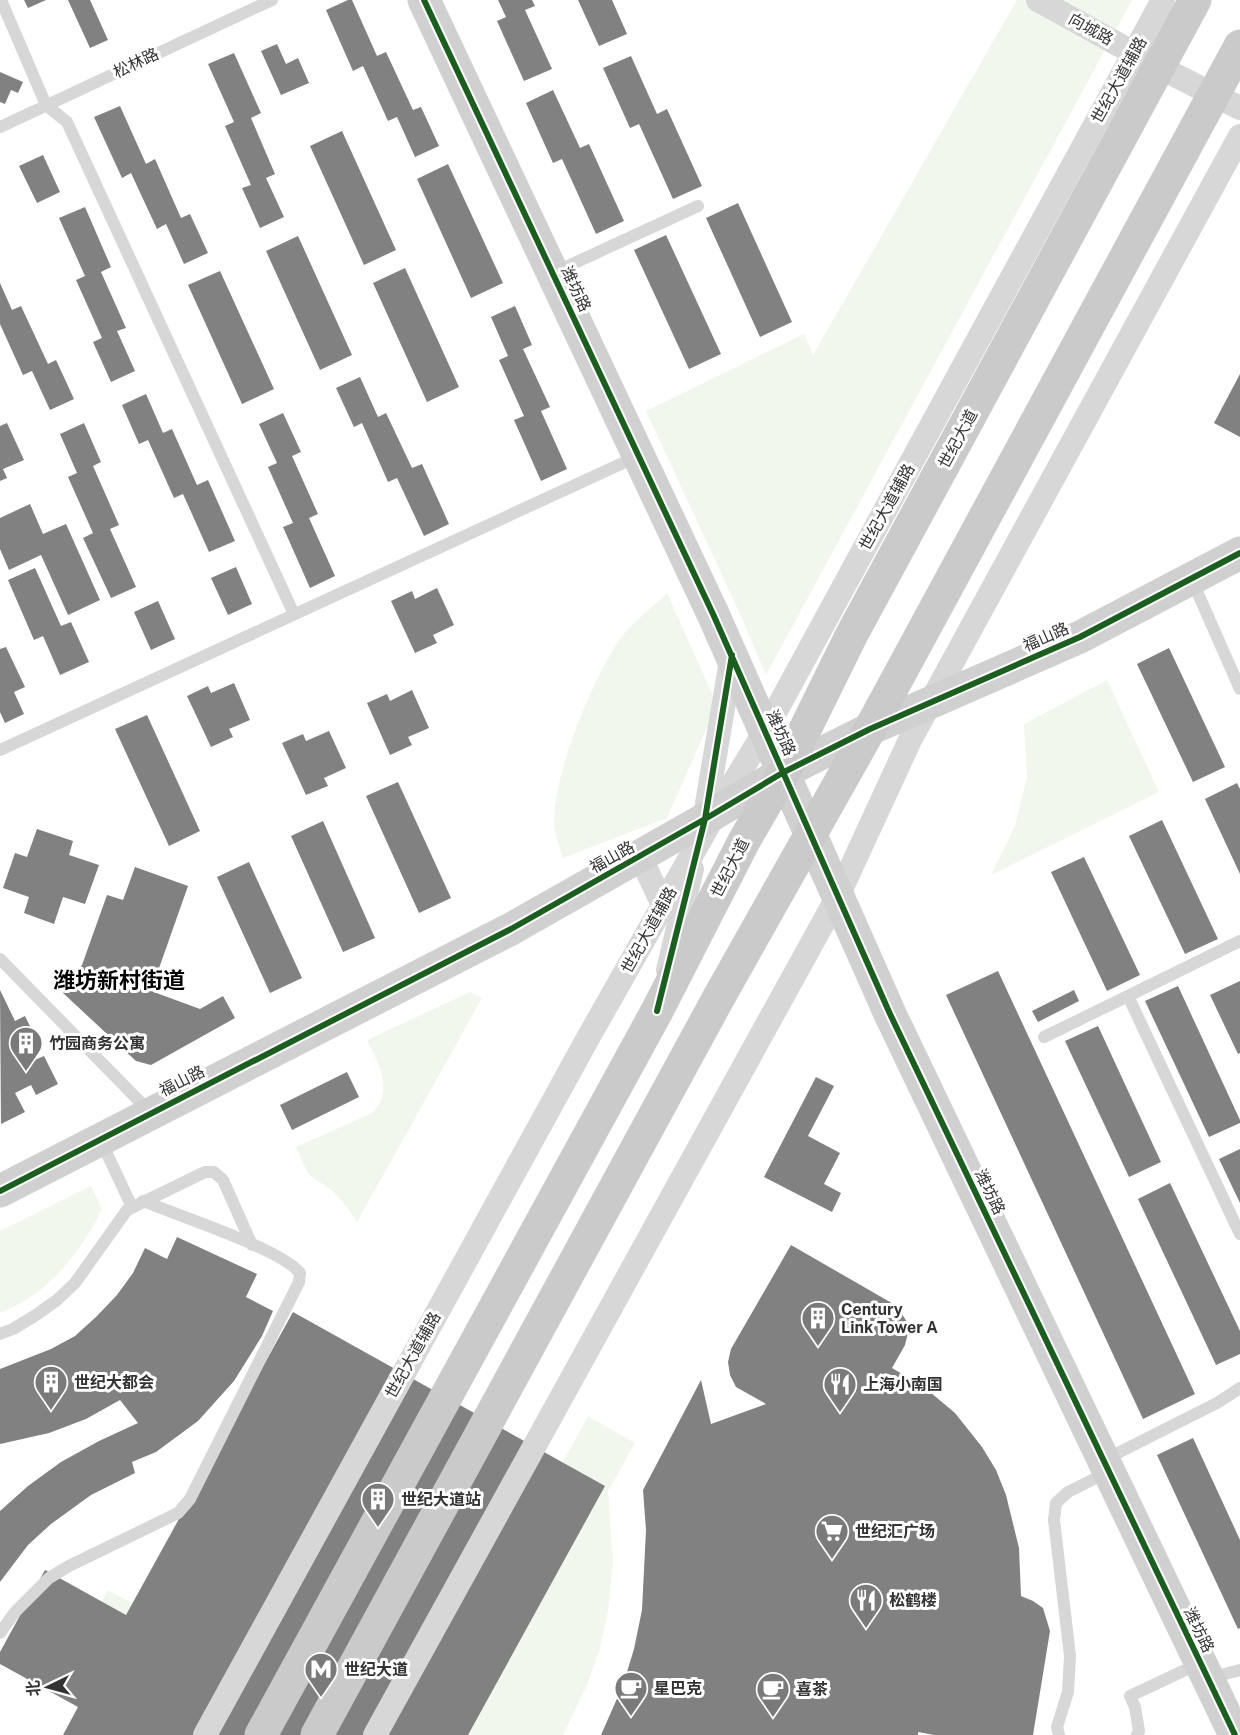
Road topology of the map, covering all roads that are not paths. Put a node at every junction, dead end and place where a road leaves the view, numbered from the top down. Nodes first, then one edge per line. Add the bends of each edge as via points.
1 (1, 0) edge
2 (272, 0) edge
3 (424, 0) edge
4 (1038, 0) edge
5 (1163, 0) edge
6 (1195, 0) edge
7 (1240, 46) edge
8 (1147, 60) junction
9 (1227, 101) edge
10 (46, 105) junction
11 (0, 127) edge
12 (1240, 136) edge
13 (698, 206) dead end
14 (554, 273) junction
15 (638, 456) junction
16 (1240, 553) edge
17 (1191, 579) junction
18 (294, 614) junction
19 (732, 655) junction
20 (1240, 689) edge
21 (931, 702) junction
22 (870, 729) junction
23 (765, 731) junction
24 (0, 750) edge
25 (784, 772) junction
26 (707, 823) junction
27 (811, 834) junction
28 (639, 856) junction
29 (838, 896) junction
30 (663, 905) junction
31 (1240, 941) edge
32 (0, 959) edge
33 (1128, 996) junction
34 (657, 1011) junction
35 (1044, 1037) dead end
36 (151, 1112) junction
37 (100, 1138) junction
38 (0, 1191) edge
39 (137, 1204) junction
40 (1240, 1234) edge
41 (252, 1245) junction
42 (0, 1334) edge
43 (1240, 1388) edge
44 (1106, 1466) junction
45 (0, 1633) edge
46 (1240, 1670) edge
47 (1204, 1671) junction
48 (205, 1735) edge
49 (261, 1735) edge
50 (318, 1735) edge
51 (375, 1735) edge
52 (1059, 1735) edge
53 (1137, 1735) edge
54 (1234, 1735) edge

1 - 10 lane
2 - 10 lane, 松林路
3 - 14 street, 潍坊路
4 - 8 street, 向城路
5 - 8 street, 世纪大道辅路
6 - 8 main road, 世纪大道
7 - 9 main road
8 - 9 street, 向城路
8 - 23 street, 世纪大道辅路
8 - 25 main road, 世纪大道
9 - 22 main road
10 - 11 lane, 松林路
10 - 18 lane via 67,122
12 - 21 street
13 - 14 lane
14 - 15 street, 潍坊路
15 - 18 lane
15 - 19 street, 潍坊路
16 - 17 street, 福山路
17 - 20 lane
17 - 21 street, 福山路 via 1080,637
18 - 24 lane
19 - 23 street, 潍坊路
19 - 26 street
21 - 22 street, 福山路
21 - 29 street
22 - 25 street, 福山路
22 - 27 main road
23 - 25 street, 潍坊路
23 - 26 street, 世纪大道辅路
25 - 26 street, 福山路
25 - 27 street, 潍坊路
25 - 34 main road, 世纪大道
26 - 28 street, 福山路
26 - 30 street, 世纪大道辅路
26 - 34 street
27 - 29 street, 潍坊路
27 - 50 main road
28 - 30 street
28 - 36 street, 福山路 via 511,929
29 - 44 street, 潍坊路 via 890,1014
29 - 51 street
30 - 48 street, 世纪大道辅路
31 - 33 lane
32 - 36 lane
33 - 35 lane
33 - 40 lane
34 - 49 main road, 世纪大道
36 - 37 street, 福山路
37 - 38 street, 福山路
37 - 39 lane
39 - 41 lane
39 - 41 lane via 205,1172 214,1172 223,1180
39 - 42 lane via 123,1213 69,1289 36,1315
41 - 45 lane via 294,1265 300,1273 299,1282 190,1499 178,1513 50,1578 22,1604
43 - 44 lane
44 - 47 street, 潍坊路
44 - 52 lane via 1056,1503 1054,1520 1070,1656 1068,1692 1057,1727
46 - 47 lane
47 - 53 lane via 1130,1696
47 - 54 street, 潍坊路

